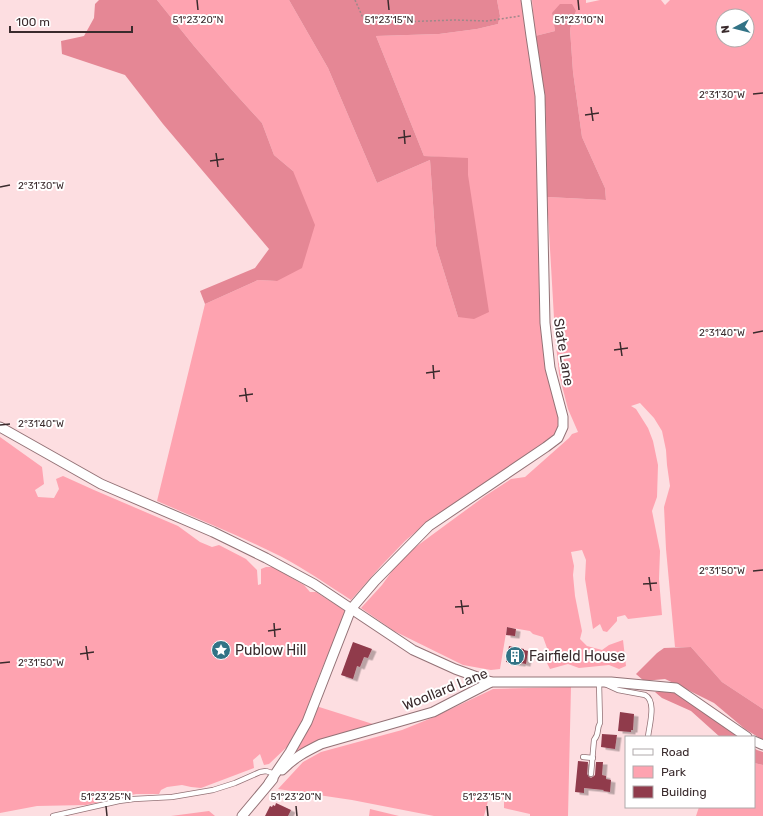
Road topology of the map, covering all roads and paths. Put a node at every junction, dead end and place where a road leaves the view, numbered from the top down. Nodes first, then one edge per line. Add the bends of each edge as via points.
1 (355, 0) edge
2 (526, 0) edge
3 (528, 14) junction
4 (0, 427) edge
5 (351, 609) junction
6 (491, 682) junction
7 (600, 682) junction
8 (648, 736) edge
9 (746, 736) edge
10 (583, 757) dead end
11 (593, 758) junction
12 (275, 774) junction
13 (591, 774) dead end
14 (269, 783) junction
15 (53, 816) edge
16 (242, 816) edge

1 - 3 path via 363,18 372,23 486,21
2 - 3 street, Slate Lane
3 - 5 street, Slate Lane via 540,96 545,323 550,368 563,417 563,427 558,438 546,447 429,526
4 - 5 street via 101,484 213,532 266,558 314,584
5 - 6 street via 413,650
5 - 12 street, Slate Lane via 307,722
6 - 7 street, Woollard Lane
6 - 14 street, Woollard Lane via 434,712 321,744 291,761
7 - 8 lane via 618,690 648,697 652,711
7 - 9 street, Woollard Lane via 676,688
7 - 11 lane via 600,723 598,736 594,740
10 - 11 lane
11 - 13 lane
12 - 14 street, Slate Lane
12 - 15 lane via 260,772 213,790 172,797 119,801
14 - 16 street, Woollard Lane

